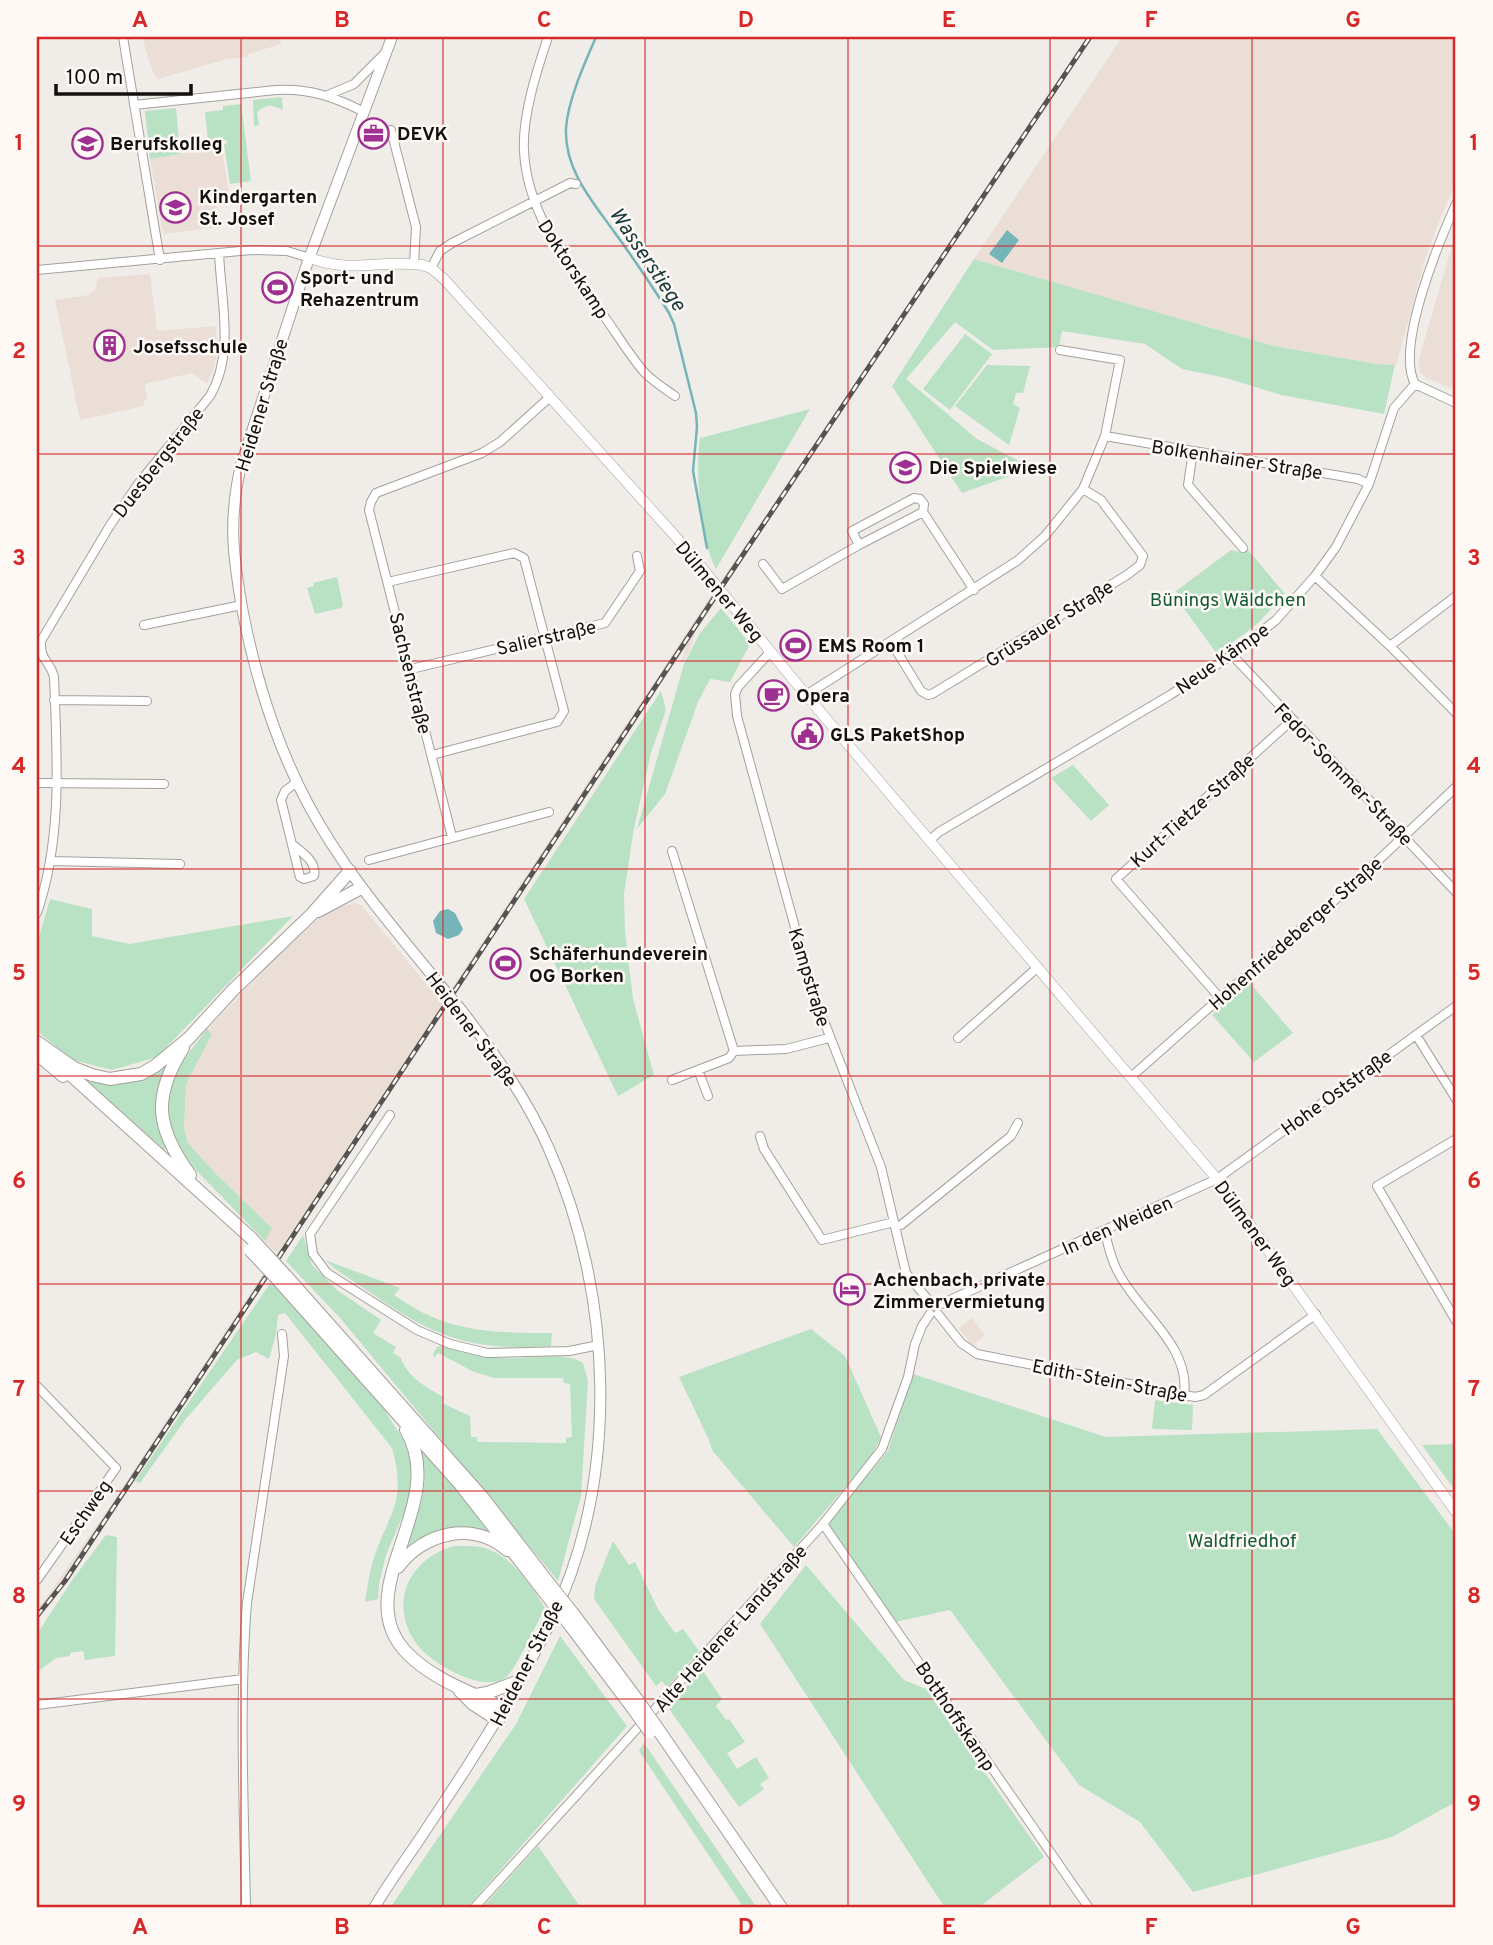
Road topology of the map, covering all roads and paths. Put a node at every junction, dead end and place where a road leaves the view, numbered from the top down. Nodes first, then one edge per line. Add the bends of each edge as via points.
1 (123, 37) edge
2 (392, 37) edge
3 (548, 37) edge
4 (387, 51) junction
5 (328, 95) junction
6 (134, 105) junction
7 (364, 112) junction
8 (391, 130) dead end
9 (576, 184) dead end
10 (534, 201) junction
11 (1456, 204) edge
12 (219, 253) junction
13 (310, 258) junction
14 (160, 260) junction
15 (414, 264) junction
16 (431, 268) junction
17 (37, 270) edge
18 (1060, 350) dead end
19 (1415, 384) junction
20 (675, 396) dead end
21 (550, 397) junction
22 (1456, 403) edge
23 (1105, 436) junction
24 (1193, 451) junction
25 (1369, 484) junction
26 (1083, 489) junction
27 (923, 512) junction
28 (859, 545) junction
29 (1243, 548) dead end
30 (637, 556) dead end
31 (763, 564) dead end
32 (1315, 576) junction
33 (388, 582) junction
34 (974, 590) junction
35 (1456, 596) edge
36 (242, 605) junction
37 (144, 625) dead end
38 (544, 637) junction
39 (891, 642) junction
40 (1390, 646) junction
41 (770, 652) junction
42 (1232, 655) junction
43 (39, 658) edge
44 (411, 669) junction
45 (806, 695) junction
46 (54, 700) junction
47 (147, 701) dead end
48 (1456, 713) edge
49 (1292, 720) junction
50 (432, 755) junction
51 (297, 782) junction
52 (37, 783) edge
53 (56, 783) junction
54 (164, 783) dead end
55 (1456, 787) edge
56 (549, 812) dead end
57 (1404, 836) junction
58 (452, 837) junction
59 (930, 840) junction
60 (293, 845) dead end
61 (671, 851) dead end
62 (52, 860) junction
63 (369, 860) dead end
64 (180, 864) dead end
65 (349, 871) junction
66 (361, 888) junction
67 (1456, 892) edge
68 (37, 913) edge
69 (312, 914) junction
70 (1038, 967) junction
71 (1220, 998) junction
72 (1456, 1006) edge
73 (1416, 1035) junction
74 (829, 1038) junction
75 (958, 1038) dead end
76 (188, 1039) junction
77 (37, 1043) edge
78 (734, 1051) junction
79 (37, 1054) edge
80 (698, 1070) junction
81 (1131, 1077) junction
82 (672, 1080) dead end
83 (708, 1096) dead end
84 (1456, 1099) edge
85 (390, 1115) dead end
86 (1018, 1123) dead end
87 (760, 1136) dead end
88 (1456, 1139) edge
89 (1217, 1179) junction
90 (204, 1195) junction
91 (894, 1225) junction
92 (1104, 1230) junction
93 (248, 1241) junction
94 (283, 1279) junction
95 (930, 1302) junction
96 (941, 1304) junction
97 (934, 1314) junction
98 (1316, 1314) junction
99 (1456, 1321) edge
100 (282, 1334) dead end
101 (599, 1345) junction
102 (37, 1387) edge
103 (1184, 1395) junction
104 (386, 1400) junction
105 (1456, 1512) edge
106 (823, 1524) junction
107 (389, 1579) junction
108 (37, 1580) edge
109 (541, 1581) junction
110 (243, 1679) junction
111 (519, 1681) junction
112 (453, 1683) junction
113 (476, 1695) junction
114 (37, 1705) edge
115 (501, 1714) junction
116 (652, 1729) junction
117 (246, 1908) edge
118 (374, 1908) edge
119 (474, 1908) edge
120 (771, 1908) edge
121 (781, 1908) edge
122 (1089, 1908) edge

1 - 6 street
2 - 4 main road, Heidener Straße
3 - 10 street, Doktorskamp via 524,135
4 - 5 street via 354,83
4 - 7 main road, Heidener Straße
5 - 6 street via 276,90
5 - 7 street
6 - 14 street
7 - 13 main road, Heidener Straße
8 - 15 street via 416,227
9 - 10 street
10 - 16 street via 452,243 440,251
10 - 20 street, Doktorskamp via 556,245 623,343 646,374
11 - 19 street via 1410,340
12 - 13 street via 270,250
12 - 14 street
12 - 43 street, Duesbergstraße via 225,333 224,362 217,384 109,527 43,638
13 - 15 street via 349,267
13 - 36 main road, Heidener Straße via 272,364 234,497 232,546
14 - 17 street
15 - 16 street
16 - 21 street, Dülmener Weg
18 - 23 street via 1120,360
19 - 22 street
19 - 25 street, Neue Kämpe via 1394,408
21 - 33 street, Sachsenstraße via 482,453 376,494 369,510
21 - 41 street, Dülmener Weg via 684,546
23 - 24 street, Bolkenhainer Straße
23 - 26 street
24 - 25 street, Bolkenhainer Straße
24 - 29 street via 1188,485
25 - 32 street, Neue Kämpe
26 - 34 street via 1045,536
26 - 39 street, Grüssauer Straße via 1101,500 1143,556 1140,565 932,694 921,691
27 - 28 street
27 - 28 street via 924,504 914,498 852,531
27 - 34 street
28 - 31 street via 782,589
30 - 38 street, Salierstraße via 640,571 605,623
32 - 40 street
32 - 42 street, Neue Kämpe via 1276,620
33 - 38 street via 514,553 524,558
33 - 44 street, Sachsenstraße
34 - 39 street
35 - 40 street
36 - 37 street
36 - 51 main road, Heidener Straße via 267,709
38 - 44 street, Salierstraße
38 - 50 street via 564,711 557,722
39 - 45 street
40 - 48 street
41 - 45 street, Dülmener Weg
41 - 74 street, Kampstraße via 738,687 737,716
42 - 49 street, Fedor-Sommer-Straße
42 - 59 street, Neue Kämpe
43 - 46 street, Duesbergstraße via 53,672
44 - 50 street, Sachsenstraße
45 - 59 street, Dülmener Weg
46 - 47 street
46 - 53 street, Duesbergstraße
49 - 57 street, Fedor-Sommer-Straße
49 - 71 street, Kurt-Tietze-Straße via 1116,879
50 - 58 street, Sachsenstraße
51 - 60 street via 281,800
51 - 65 main road, Heidener Straße
52 - 53 street
53 - 54 street
53 - 62 street, Duesbergstraße
55 - 57 street, Hohenfriedeberger Straße
56 - 58 street
57 - 67 street, Fedor-Sommer-Straße
57 - 71 street, Hohenfriedeberger Straße
58 - 63 street
59 - 70 street, Dülmener Weg
61 - 78 street
62 - 64 street
62 - 68 street, Duesbergstraße
65 - 66 main road, Heidener Straße
65 - 69 highway
66 - 69 highway
66 - 101 main road, Heidener Straße, bridge via 462,1011 532,1115 583,1243
69 - 76 highway
70 - 75 street
70 - 81 street, Dülmener Weg
71 - 81 street, Hohenfriedeberger Straße
72 - 73 street, Hohe Oststraße
73 - 84 street
73 - 89 street, Hohe Oststraße
74 - 78 street via 786,1049
74 - 91 street, Kampstraße via 881,1167
76 - 77 highway via 141,1074 110,1079 74,1068
76 - 90 highway via 167,1074 162,1118 173,1151
77 - 90 highway
78 - 80 street via 729,1058
79 - 93 highway
80 - 82 street
80 - 83 street
81 - 89 street, Dülmener Weg
85 - 101 street via 310,1234 313,1254 327,1273 417,1329 450,1344 487,1353 569,1351
86 - 91 street via 1011,1136 901,1225
87 - 91 street via 822,1240
88 - 99 street via 1377,1186
89 - 92 street, In den Weiden
89 - 98 street, Dülmener Weg
90 - 93 highway
91 - 95 street, Kampstraße via 906,1273
92 - 96 street, In den Weiden
92 - 103 street via 1117,1271 1180,1358
93 - 94 highway, bridge
94 - 104 highway
94 - 109 highway via 483,1498
95 - 96 street
95 - 97 street via 927,1308
96 - 97 street via 942,1309
97 - 103 street, Edith-Stein-Straße via 977,1354
97 - 106 street, Alte Heidener Landstraße via 922,1326 915,1344 882,1449
98 - 103 street, Edith-Stein-Straße via 1204,1395
98 - 105 street, Dülmener Weg
100 - 110 street via 284,1356 247,1603
101 - 111 main road, Heidener Straße via 599,1429 586,1518 552,1618
102 - 108 street, Eschweg via 116,1468
104 - 107 highway via 411,1439 419,1474 407,1530
104 - 109 highway
106 - 119 street, Alte Heidener Landstraße
106 - 122 street, Botthoffskamp
107 - 109 highway via 407,1554 421,1544 440,1535 463,1533 501,1545
107 - 112 highway via 387,1612 396,1640 418,1662
109 - 116 highway, bridge
110 - 114 street
110 - 117 street
111 - 113 highway
111 - 115 main road, Heidener Straße
112 - 113 highway
112 - 115 highway via 473,1704
113 - 115 highway
115 - 118 main road, Heidener Straße
116 - 120 highway
116 - 121 highway

